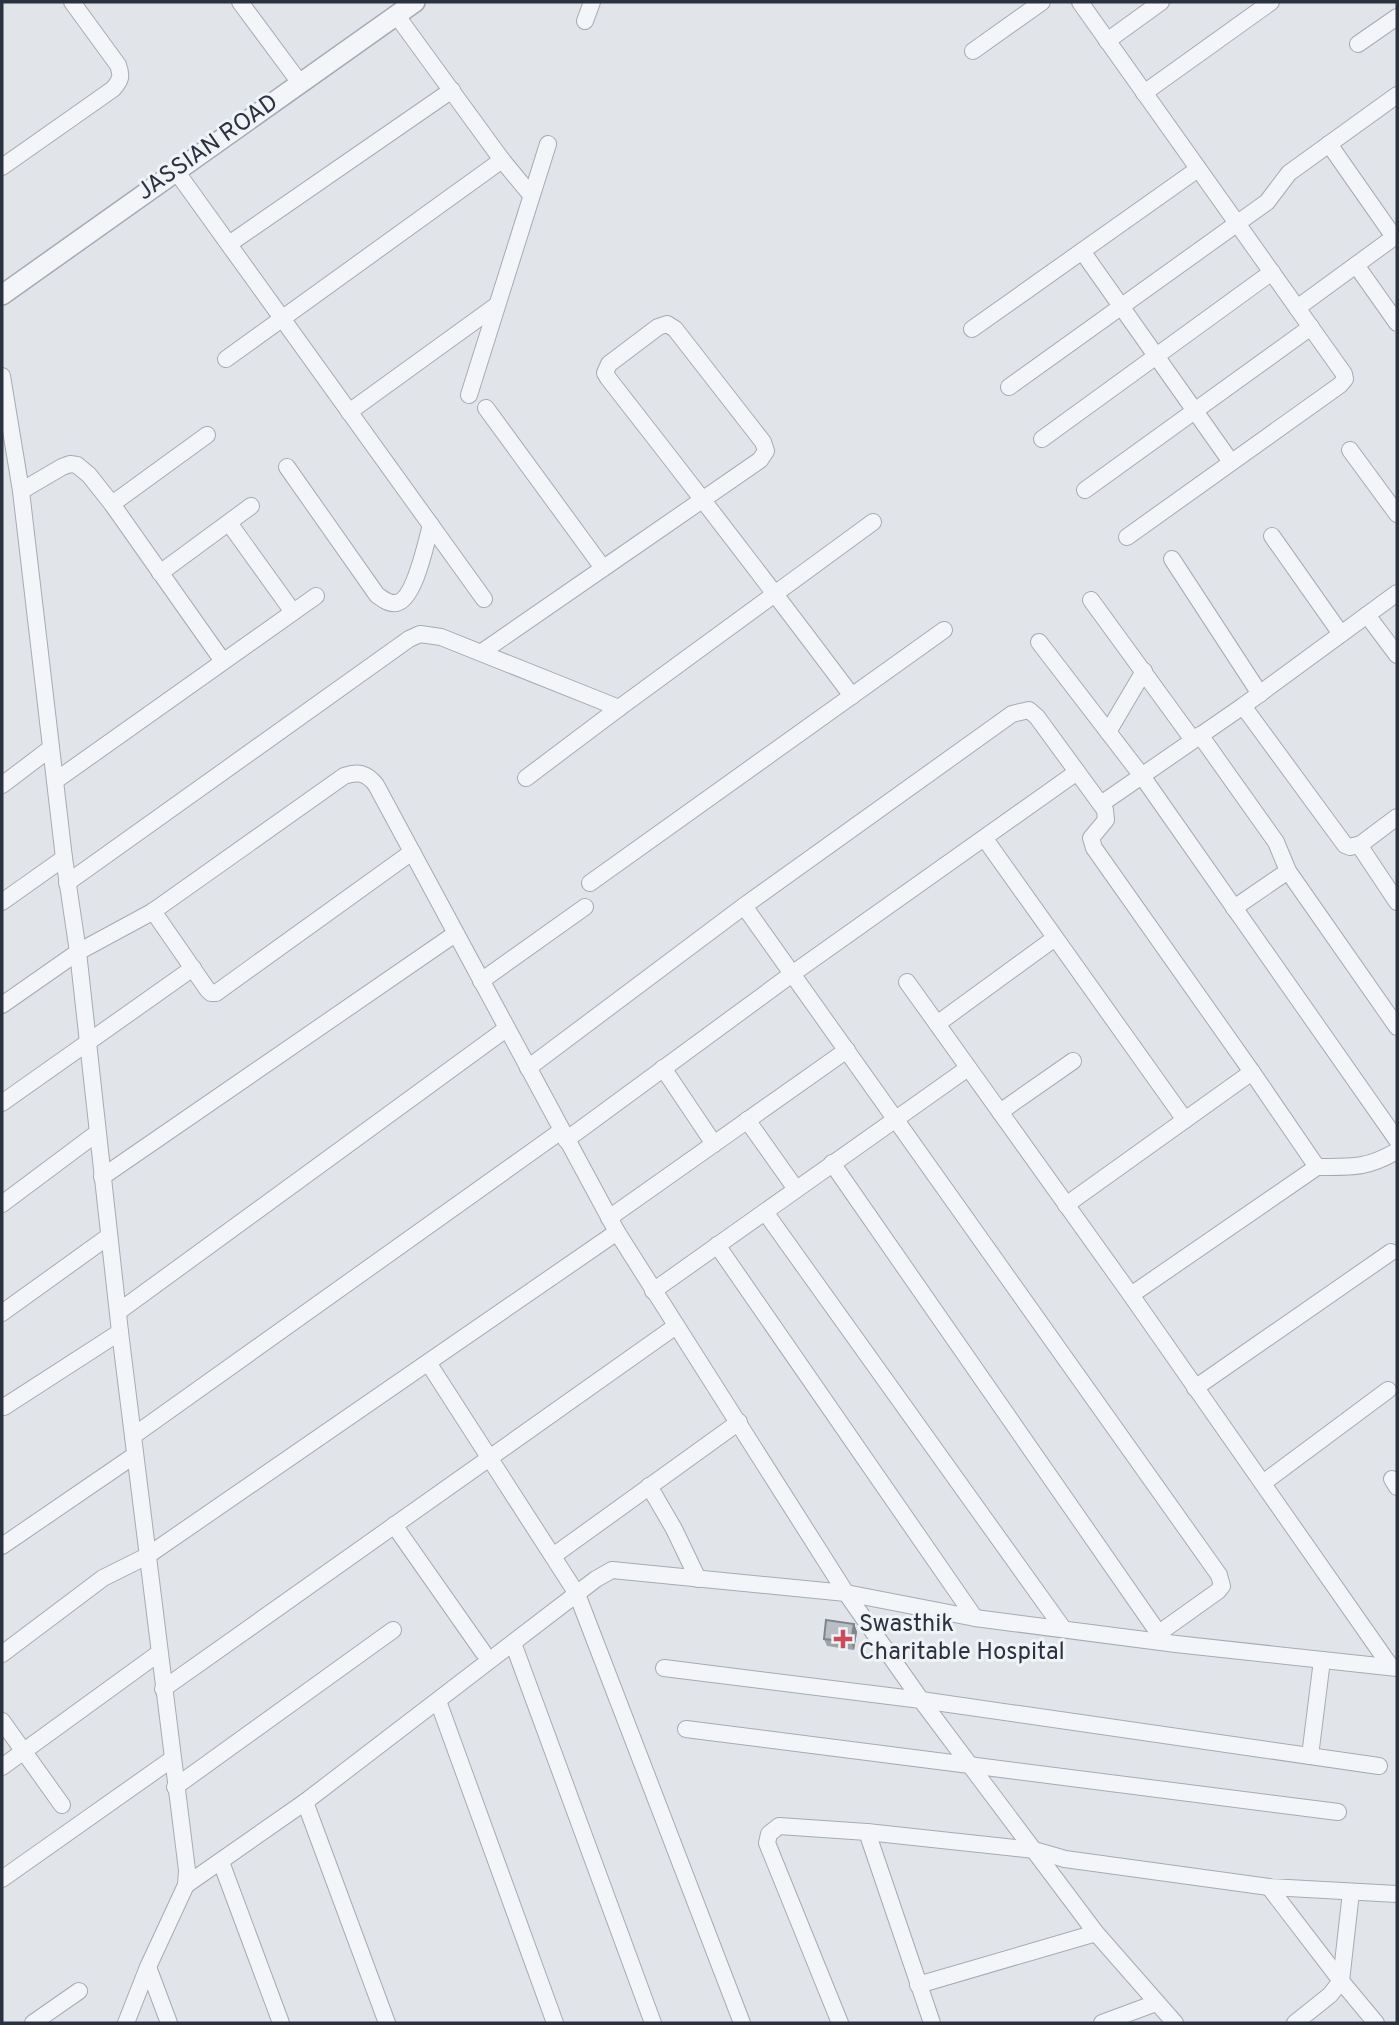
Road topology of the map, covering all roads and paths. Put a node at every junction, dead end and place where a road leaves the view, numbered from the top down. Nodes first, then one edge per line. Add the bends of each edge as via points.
1 (72, 2) edge
2 (240, 2) edge
3 (415, 2) edge
4 (592, 2) edge
5 (1042, 2) edge
6 (1080, 2) edge
7 (1161, 2) edge
8 (1262, 4) edge
9 (397, 16) junction
10 (1397, 17) edge
11 (585, 21) dead end
12 (1107, 41) junction
13 (1358, 44) dead end
14 (973, 51) dead end
15 (299, 83) junction
16 (452, 90) junction
17 (1144, 93) junction
18 (1397, 95) edge
19 (548, 144) dead end
20 (1329, 144) junction
21 (502, 160) junction
22 (2, 167) edge
23 (1198, 169) junction
24 (176, 171) junction
25 (531, 195) junction
26 (1236, 223) junction
27 (1396, 236) edge
28 (229, 244) junction
29 (1083, 251) junction
30 (1356, 265) junction
31 (1272, 272) junction
32 (2, 295) edge
33 (497, 304) junction
34 (1121, 306) junction
35 (1297, 308) junction
36 (283, 318) junction
37 (1397, 323) edge
38 (1311, 327) junction
39 (972, 329) dead end
40 (1156, 356) junction
41 (226, 359) dead end
42 (2, 376) edge
43 (1009, 387) dead end
44 (469, 395) dead end
45 (486, 408) dead end
46 (1195, 411) junction
47 (349, 412) junction
48 (207, 435) dead end
49 (1042, 439) dead end
50 (1350, 450) dead end
51 (1231, 462) junction
52 (287, 467) dead end
53 (1085, 490) dead end
54 (21, 491) junction
55 (703, 499) junction
56 (112, 504) junction
57 (251, 506) dead end
58 (1397, 514) edge
59 (873, 522) dead end
60 (229, 523) junction
61 (432, 525) junction
62 (1272, 536) dead end
63 (1127, 537) dead end
64 (1172, 559) dead end
65 (603, 568) junction
66 (160, 573) junction
67 (1397, 593) edge
68 (776, 594) junction
69 (316, 596) dead end
70 (484, 599) dead end
71 (1091, 600) dead end
72 (293, 612) junction
73 (1367, 615) junction
74 (944, 630) dead end
75 (1341, 635) junction
76 (1039, 642) dead end
77 (482, 652) junction
78 (1397, 655) edge
79 (222, 660) junction
80 (1144, 671) junction
81 (1260, 694) junction
82 (852, 696) junction
83 (1243, 706) junction
84 (620, 708) junction
85 (1108, 732) junction
86 (1196, 738) junction
87 (51, 748) junction
88 (1077, 772) junction
89 (1142, 776) junction
90 (526, 778) dead end
91 (55, 780) junction
92 (2, 785) edge
93 (1101, 804) junction
94 (1397, 817) edge
95 (985, 839) junction
96 (1359, 845) junction
97 (412, 852) junction
98 (64, 858) junction
99 (1288, 871) junction
100 (67, 883) junction
101 (590, 883) dead end
102 (2, 902) edge
103 (1397, 902) edge
104 (744, 906) junction
105 (585, 907) dead end
106 (1234, 908) junction
107 (153, 911) junction
108 (455, 934) junction
109 (1055, 938) junction
110 (78, 952) junction
111 (192, 968) junction
112 (792, 974) junction
113 (481, 981) junction
114 (907, 982) dead end
115 (2, 1005) edge
116 (937, 1024) junction
117 (1397, 1027) edge
118 (506, 1029) junction
119 (87, 1042) junction
120 (847, 1050) junction
121 (1073, 1061) dead end
122 (528, 1068) junction
123 (663, 1068) junction
124 (968, 1068) junction
125 (1252, 1072) junction
126 (2, 1103) edge
127 (1000, 1112) junction
128 (895, 1118) junction
129 (747, 1120) junction
130 (1185, 1121) junction
131 (97, 1133) junction
132 (563, 1135) junction
133 (1397, 1140) edge
134 (714, 1144) junction
135 (1397, 1151) edge
136 (832, 1163) junction
137 (1317, 1167) junction
138 (102, 1177) junction
139 (796, 1189) junction
140 (2, 1204) edge
141 (1066, 1205) junction
142 (765, 1212) junction
143 (609, 1217) junction
144 (617, 1232) junction
145 (109, 1236) junction
146 (717, 1245) junction
147 (1391, 1252) dead end
148 (653, 1291) junction
149 (1131, 1295) junction
150 (2, 1312) edge
151 (118, 1312) junction
152 (676, 1326) junction
153 (120, 1332) junction
154 (429, 1364) junction
155 (1195, 1388) junction
156 (1388, 1390) dead end
157 (4, 1407) dead end
158 (739, 1422) junction
159 (133, 1436) junction
160 (135, 1455) junction
161 (489, 1457) junction
162 (1263, 1483) junction
163 (649, 1486) junction
164 (394, 1525) junction
165 (2, 1546) edge
166 (148, 1556) junction
167 (552, 1556) junction
168 (698, 1579) junction
169 (846, 1593) junction
170 (577, 1594) junction
171 (975, 1618) junction
172 (1062, 1628) junction
173 (393, 1630) dead end
174 (1162, 1638) junction
175 (513, 1643) junction
176 (3, 1651) edge
177 (483, 1652) dead end
178 (159, 1653) junction
179 (1322, 1660) junction
180 (1394, 1667) edge
181 (664, 1668) dead end
182 (163, 1689) junction
183 (920, 1700) junction
184 (438, 1701) junction
185 (2, 1721) edge
186 (687, 1730) dead end
187 (23, 1751) junction
188 (1311, 1756) junction
189 (172, 1759) junction
190 (970, 1765) junction
191 (1379, 1766) dead end
192 (2, 1767) edge
193 (175, 1787) junction
194 (305, 1802) junction
195 (62, 1805) dead end
196 (1338, 1812) dead end
197 (867, 1832) junction
198 (1034, 1850) junction
199 (221, 1862) junction
200 (2, 1879) edge
201 (186, 1885) junction
202 (1269, 1887) junction
203 (1351, 1892) junction
204 (1397, 1894) edge
205 (1096, 1933) junction
206 (148, 1967) junction
207 (1340, 1981) junction
208 (918, 1985) junction
209 (79, 1991) dead end
210 (1156, 2003) junction
211 (33, 2023) edge
212 (126, 2023) edge
213 (169, 2023) edge
214 (281, 2023) edge
215 (387, 2023) edge
216 (555, 2023) edge
217 (653, 2023) edge
218 (742, 2023) edge
219 (840, 2023) edge
220 (932, 2023) edge
221 (1102, 2023) edge
222 (1175, 2023) edge
223 (1295, 2023) edge
224 (1376, 2023) edge

1 - 22 street via 118,65 120,81
2 - 15 street
3 - 9 street, JASSIAN ROAD
4 - 11 street
5 - 14 street
6 - 12 street
7 - 12 street
8 - 17 street
9 - 15 street, JASSIAN ROAD
9 - 16 street
10 - 13 street
12 - 17 street
15 - 24 street, JASSIAN ROAD
16 - 21 street
16 - 28 street
17 - 23 street
18 - 20 street
19 - 25 street
20 - 26 street via 1289,173 1267,202
20 - 27 street
21 - 25 street
21 - 36 street
23 - 26 street
23 - 29 street
24 - 28 street
24 - 32 street, JASSIAN ROAD
25 - 33 street
26 - 31 street
26 - 34 street
27 - 30 street
28 - 36 street
29 - 34 street
29 - 39 street
30 - 35 street
30 - 37 street
31 - 35 street
31 - 40 street
33 - 44 street
33 - 47 street
34 - 40 street
34 - 43 street
35 - 38 street
36 - 41 street
36 - 47 street
38 - 46 street
38 - 51 street via 1345,380
40 - 46 street
40 - 49 street
42 - 54 street
45 - 65 street
46 - 51 street
46 - 53 street
47 - 61 street
48 - 56 street
50 - 58 street
51 - 63 street
52 - 61 street via 377,595 393,604 412,589
54 - 56 street via 62,467 77,465
54 - 87 street
55 - 55 street via 605,373 609,364 662,325 676,329 766,446 760,460
55 - 65 street
55 - 68 street
56 - 66 street
57 - 60 street
59 - 68 street
60 - 66 street
60 - 72 street
61 - 70 street
62 - 75 street
64 - 81 street
65 - 77 street
66 - 79 street
67 - 73 street
68 - 82 street
68 - 84 street
69 - 72 street
71 - 80 street
72 - 79 street
73 - 75 street
73 - 78 street
74 - 82 street
75 - 81 street
76 - 85 street
77 - 84 street
77 - 100 street via 430,634 409,639
79 - 91 street
80 - 85 street
80 - 86 street
81 - 83 street
82 - 101 street
83 - 86 street
83 - 96 street via 1345,845
84 - 90 street
85 - 89 street
86 - 89 street
86 - 99 street via 1276,842
87 - 91 street
87 - 92 street
88 - 93 street
88 - 95 street
88 - 104 street via 1037,717 1029,710 1020,711
89 - 93 street
89 - 106 street
91 - 98 street
93 - 125 street via 1107,815 1091,838 1094,848
94 - 96 street
95 - 109 street
95 - 112 street
96 - 103 street
97 - 107 street via 376,785 370,777 354,773
97 - 108 street
97 - 111 street via 221,990 211,993
98 - 100 street
98 - 102 street
99 - 106 street
99 - 117 street
100 - 110 street
104 - 112 street
104 - 122 street
105 - 113 street
106 - 133 street
107 - 110 street
107 - 111 street
108 - 113 street
108 - 138 street
109 - 116 street
109 - 130 street
110 - 115 street
110 - 119 street
111 - 119 street
112 - 120 street
112 - 123 street
113 - 118 street
114 - 116 street
116 - 124 street
118 - 122 street
118 - 151 street
119 - 126 street
119 - 131 street
120 - 128 street
120 - 129 street
121 - 127 street
122 - 132 street
123 - 132 street
123 - 134 street
124 - 127 street
124 - 128 street
125 - 130 street
125 - 137 street
127 - 141 street
128 - 136 street
128 - 174 street via 1219,1575 1222,1586 1218,1591
129 - 134 street
129 - 139 street
130 - 141 street
131 - 138 street
131 - 140 street
132 - 143 street
132 - 159 street
134 - 143 street
135 - 137 street via 1376,1164
136 - 139 street
136 - 174 street
137 - 149 street
138 - 145 street
139 - 142 street
141 - 149 street
142 - 146 street
142 - 172 street
143 - 144 street
144 - 148 street
144 - 154 street
145 - 150 street
145 - 151 street
146 - 148 street
146 - 171 street
147 - 155 street
148 - 152 street
149 - 155 street
151 - 153 street
152 - 158 street
152 - 161 street
153 - 157 street
153 - 159 street
154 - 161 street
154 - 166 street
155 - 162 street
156 - 162 street
158 - 163 street
158 - 169 street
159 - 160 street
160 - 165 street
160 - 166 street
161 - 164 street
161 - 167 street
162 - 180 street
163 - 167 street
163 - 168 street
164 - 177 street
164 - 182 street
166 - 176 street via 103,1578
166 - 178 street
167 - 170 street
168 - 169 street
168 - 170 street via 612,1570
169 - 171 street
169 - 183 street
170 - 175 street
170 - 218 street
171 - 172 street
172 - 174 street
173 - 193 street
174 - 179 street
175 - 184 street
175 - 217 street
178 - 182 street
178 - 187 street
179 - 180 street
179 - 188 street
181 - 183 street
182 - 189 street
183 - 188 street
183 - 190 street
184 - 194 street
184 - 216 street
185 - 187 street
186 - 190 street
187 - 192 street
187 - 195 street
188 - 191 street
189 - 193 street
189 - 200 street
190 - 196 street
190 - 198 street
193 - 201 street
194 - 199 street
194 - 215 street
197 - 198 street
197 - 208 street
197 - 219 street via 779,1826 767,1843
198 - 202 street via 1077,1861
198 - 205 street
199 - 201 street
199 - 214 street
201 - 206 street
202 - 203 street
202 - 207 street
203 - 204 street
203 - 207 street
205 - 208 street
205 - 210 street
206 - 212 street
206 - 213 street
207 - 223 street via 1330,1996
207 - 224 street
208 - 220 street
209 - 211 street
210 - 221 street
210 - 222 street

